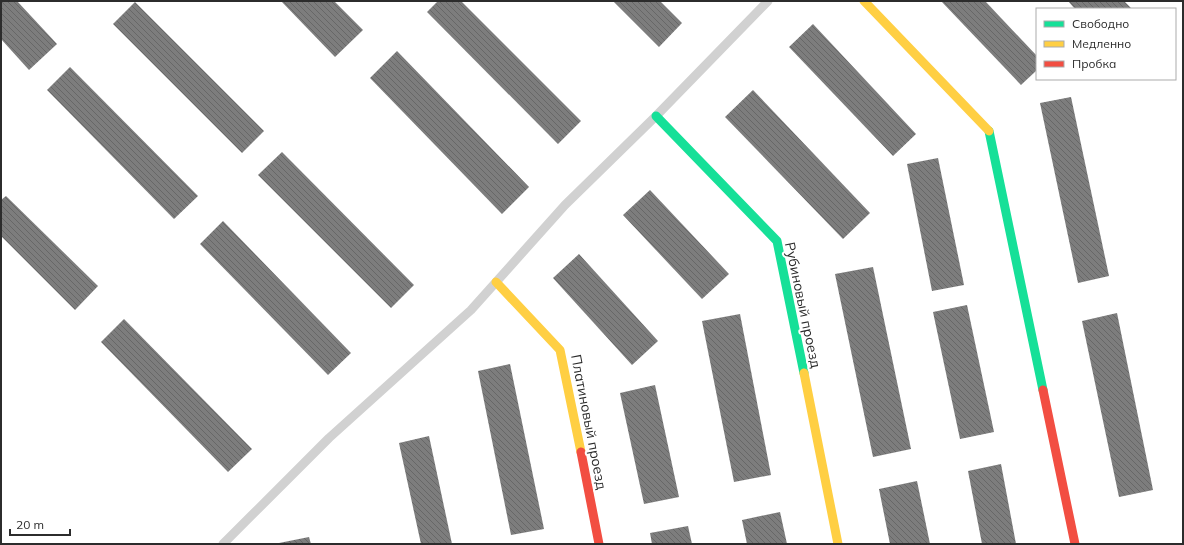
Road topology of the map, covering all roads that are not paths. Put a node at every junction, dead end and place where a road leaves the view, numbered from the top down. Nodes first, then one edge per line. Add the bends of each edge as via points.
1 (768, 1) edge
2 (864, 1) edge
3 (656, 116) junction
4 (496, 282) junction
5 (223, 544) edge
6 (599, 544) edge
7 (838, 544) edge
8 (1075, 544) edge

1 - 3 lane
2 - 8 street via 989,130
3 - 4 lane via 565,206
3 - 7 street, Рубиновый проезд via 777,241
4 - 5 lane via 471,310 327,440
4 - 6 street, Платиновый проезд via 560,350

